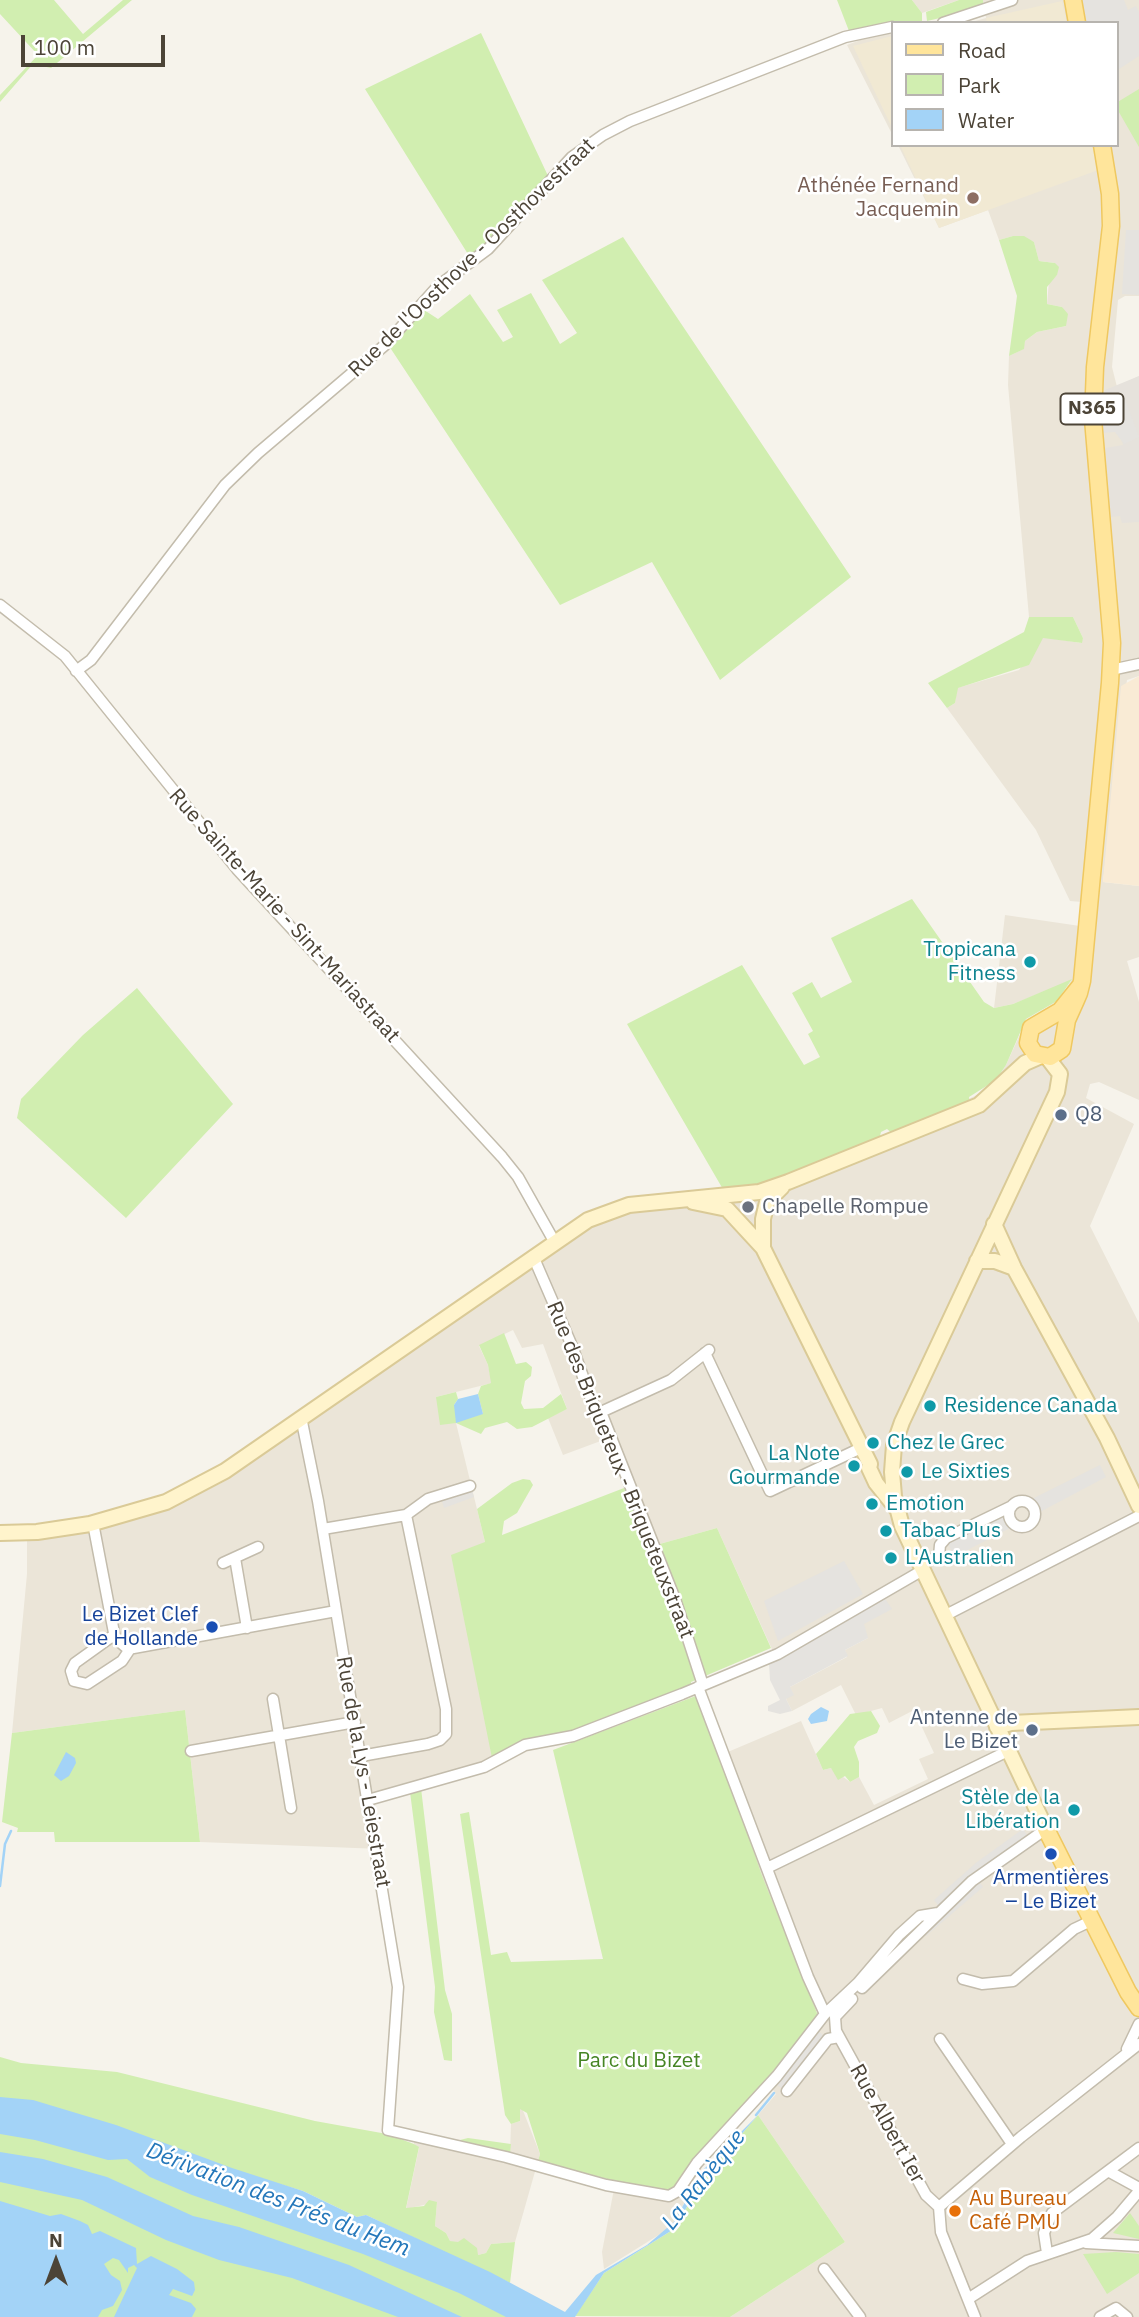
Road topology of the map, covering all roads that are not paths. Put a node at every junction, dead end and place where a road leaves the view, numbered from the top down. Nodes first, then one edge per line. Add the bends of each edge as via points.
1 (1012, 0) edge
2 (1073, 0) edge
3 (949, 21) edge
4 (1077, 21) edge
5 (890, 27) edge
6 (1102, 147) edge
7 (0, 605) edge
8 (1139, 664) edge
9 (1111, 670) junction
10 (76, 671) junction
11 (1081, 985) junction
12 (1044, 1020) junction
13 (1028, 1035) junction
14 (1065, 1038) junction
15 (1044, 1057) junction
16 (1009, 1077) junction
17 (1057, 1092) junction
18 (763, 1197) junction
19 (728, 1202) junction
20 (763, 1219) junction
21 (995, 1224) junction
22 (745, 1225) junction
23 (554, 1241) junction
24 (763, 1248) junction
25 (533, 1256) junction
26 (977, 1261) junction
27 (1014, 1268) junction
28 (601, 1412) junction
29 (301, 1417) junction
30 (861, 1448) junction
31 (892, 1462) junction
32 (870, 1464) junction
33 (470, 1486) dead end
34 (1012, 1506) dead end
35 (1139, 1506) edge
36 (897, 1509) junction
37 (406, 1515) junction
38 (1139, 1516) edge
39 (93, 1523) junction
40 (323, 1529) junction
41 (0, 1533) edge
42 (258, 1547) dead end
43 (235, 1558) junction
44 (223, 1563) dead end
45 (922, 1567) junction
46 (337, 1612) junction
47 (944, 1616) junction
48 (247, 1628) junction
49 (114, 1635) junction
50 (130, 1649) junction
51 (700, 1686) junction
52 (273, 1699) dead end
53 (1139, 1717) edge
54 (355, 1722) junction
55 (997, 1727) junction
56 (279, 1735) junction
57 (191, 1751) dead end
58 (1008, 1751) junction
59 (361, 1756) junction
60 (368, 1800) junction
61 (291, 1808) dead end
62 (1046, 1829) junction
63 (767, 1868) junction
64 (938, 1913) junction
65 (1093, 1920) junction
66 (1114, 1961) junction
67 (963, 1979) dead end
68 (1139, 1995) edge
69 (1139, 2008) edge
70 (825, 2014) junction
71 (1139, 2024) edge
72 (839, 2037) junction
73 (940, 2039) dead end
74 (1139, 2044) edge
75 (1121, 2056) junction
76 (787, 2091) dead end
77 (1012, 2144) junction
78 (1139, 2148) edge
79 (1108, 2171) junction
80 (1139, 2189) edge
81 (939, 2207) junction
82 (1085, 2243) junction
83 (1139, 2246) edge
84 (1047, 2253) junction
85 (824, 2269) dead end
86 (968, 2299) junction
87 (860, 2317) edge
88 (975, 2317) edge
89 (1100, 2317) edge
90 (1128, 2317) edge

1 - 3 street
2 - 4 main road
5 - 10 street, Rue de l'Oosthove - Oosthovestraat via 845,37 630,121 572,157 488,248 438,286 385,345 225,485 91,660
6 - 9 main road, N365 via 1112,216 1093,419
7 - 10 street, Rue Sainte-Marie - Sint-Mariastraat via 41,635
8 - 9 street
9 - 11 main road, N365
10 - 23 street, Rue Sainte-Marie - Sint-Mariastraat via 237,869 502,1157
11 - 12 main road via 1060,1011
11 - 14 main road, N365
12 - 13 main road
12 - 14 main road via 1058,1023
13 - 15 main road via 1031,1049
13 - 16 street
14 - 15 main road via 1057,1054
14 - 17 street, N365 via 1067,1077
15 - 16 street via 1029,1060
15 - 17 street via 1060,1074
16 - 18 street via 979,1105 788,1182
17 - 21 street, N365
18 - 19 street
18 - 20 street
19 - 22 street
19 - 23 street via 686,1200 614,1209
20 - 22 street
20 - 24 street
21 - 26 street, N365
21 - 27 street
22 - 24 street
23 - 25 street
24 - 30 street
25 - 28 street, Rue des Briqueteux - Briqueteuxstraat via 590,1399
25 - 29 street
26 - 27 street
26 - 31 street, N365 via 902,1422
27 - 35 street
28 - 30 street via 671,1380 707,1352 770,1491
28 - 51 street, Rue des Briqueteux - Briqueteuxstraat via 675,1599
29 - 39 street via 201,1486 166,1502
29 - 40 street, Rue de la Lys - Leiestraat
30 - 32 street
31 - 32 street
31 - 36 street, N365
32 - 36 street via 880,1490
33 - 37 street via 428,1499
34 - 45 street via 946,1538 939,1556
36 - 45 street, N365
37 - 40 street
37 - 59 street via 448,1726 440,1740
38 - 47 street
39 - 41 street
39 - 49 street
40 - 46 street, Rue de la Lys - Leiestraat
42 - 43 street
43 - 44 street
43 - 48 street
45 - 47 street, N365
45 - 51 street via 778,1654
46 - 48 street
46 - 54 street, Rue de la Lys - Leiestraat
47 - 55 street, N365
48 - 50 street
49 - 50 street
49 - 50 street via 75,1663 71,1671 74,1681 87,1685 122,1661
51 - 60 street via 573,1736 525,1745 484,1767
51 - 63 street, Rue des Briqueteux - Briqueteuxstraat
52 - 56 street
53 - 55 street
54 - 56 street
54 - 59 street, Rue de la Lys - Leiestraat
55 - 58 street, N365
56 - 57 street
56 - 61 street
58 - 62 street, N365
58 - 63 street
59 - 60 street, Rue de la Lys - Leiestraat
60 - 70 street, Rue de la Lys - Leiestraat via 398,1987 388,2130 606,2185 669,2196 777,2076
62 - 64 street via 978,1877
62 - 65 main road
63 - 70 street, Rue des Briqueteux - Briqueteuxstraat
64 - 70 street via 924,1914 911,1923
64 - 72 street via 837,2014 834,2024
65 - 66 main road
65 - 67 street via 1074,1929 1013,1981 982,1984
66 - 68 main road
66 - 69 main road
71 - 75 street
72 - 76 street via 828,2039
72 - 81 street, Rue Albert Ier via 926,2195
73 - 77 street
74 - 75 street
75 - 77 street
77 - 81 street
78 - 79 street
79 - 80 street
79 - 84 street via 1049,2217 1044,2233
80 - 82 street via 1111,2224
81 - 86 street via 939,2228
82 - 83 street
82 - 84 street
84 - 86 street
85 - 87 street
86 - 88 street
89 - 90 street via 1116,2308

